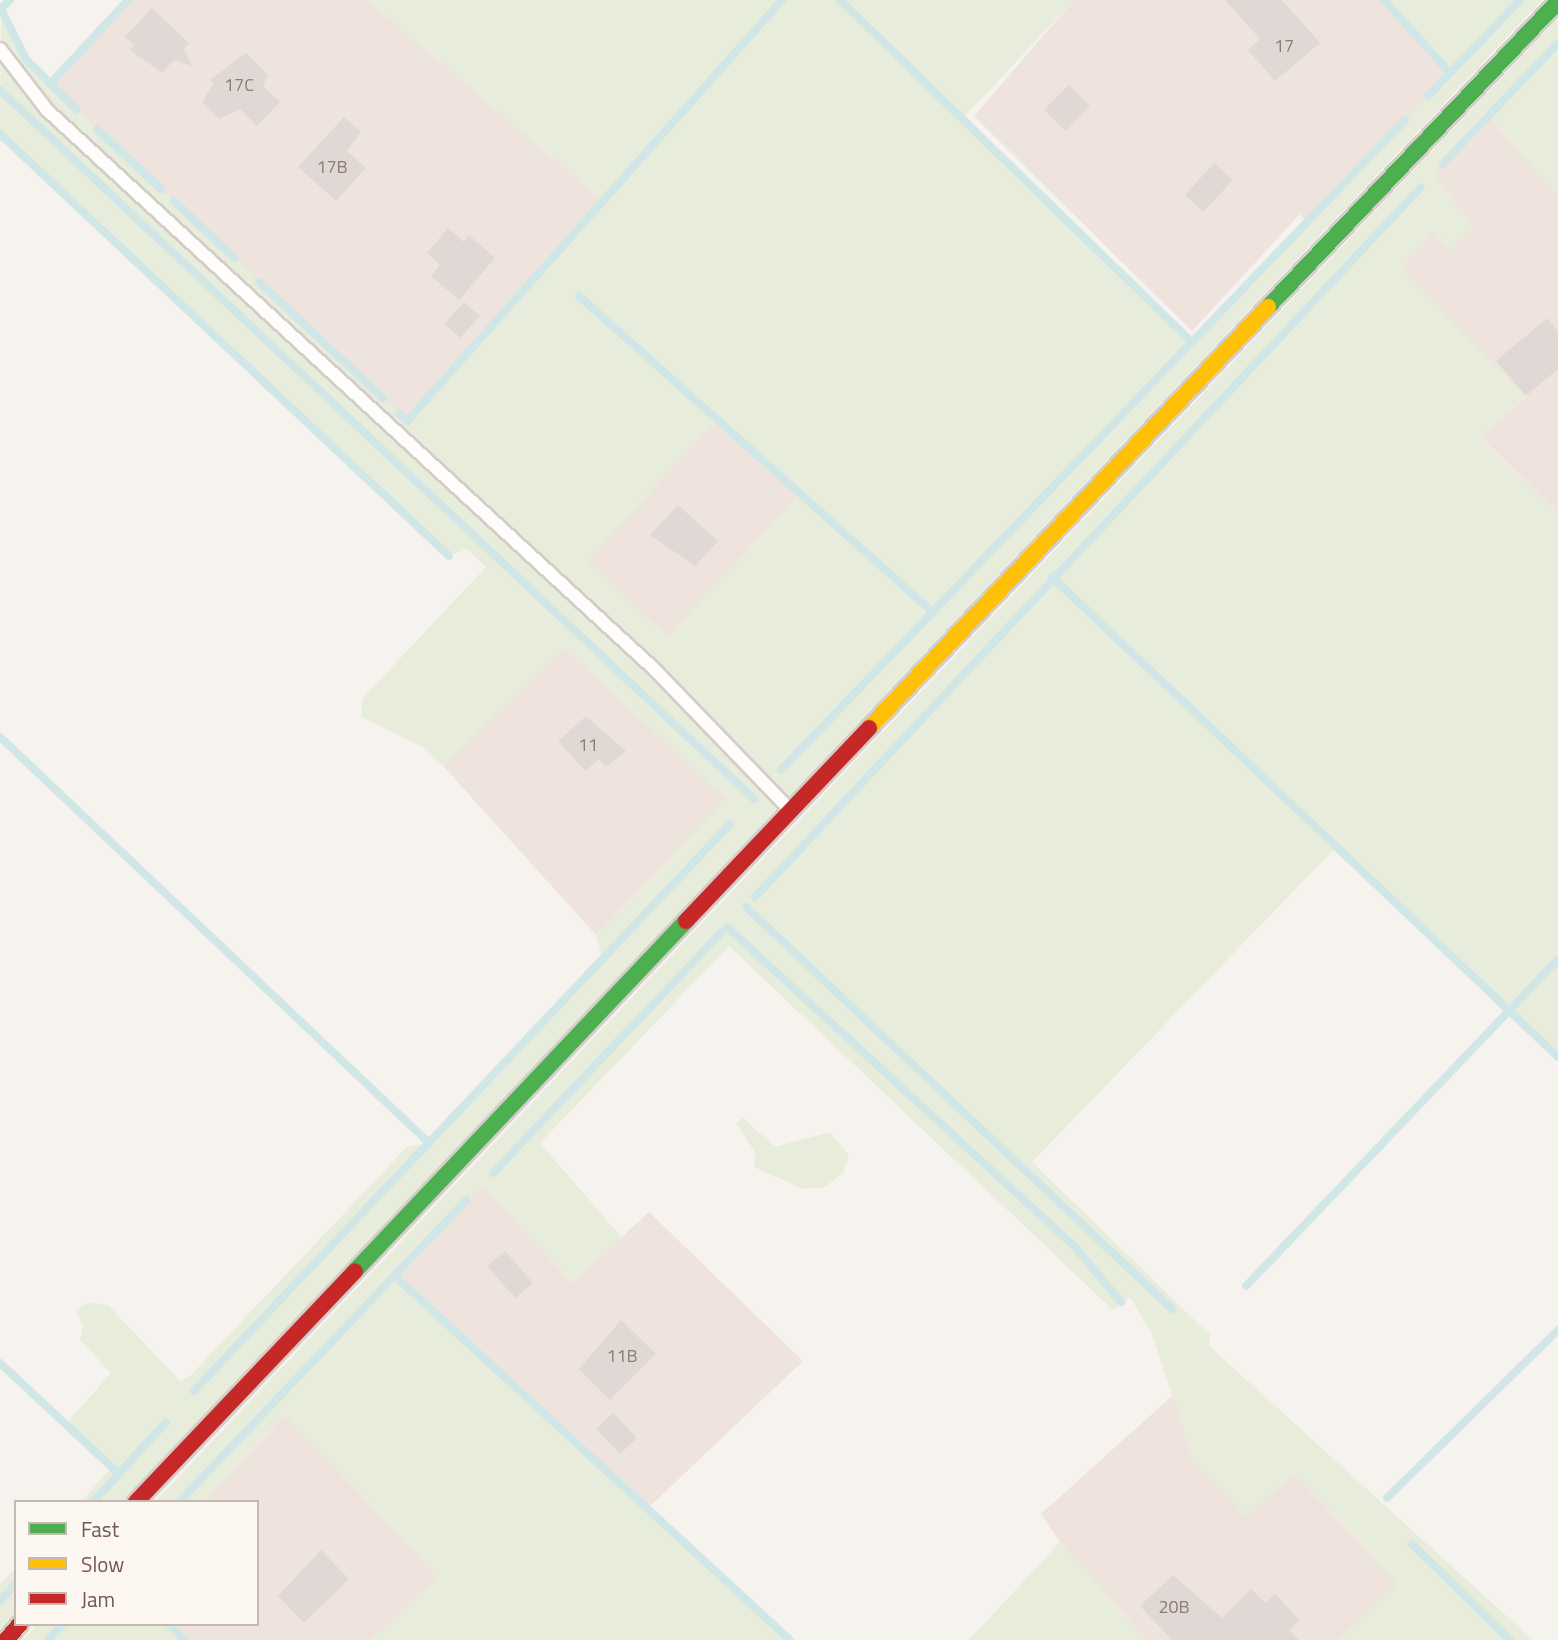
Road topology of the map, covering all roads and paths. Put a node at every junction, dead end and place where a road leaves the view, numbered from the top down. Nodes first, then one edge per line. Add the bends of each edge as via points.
1 (1558, 1) edge
2 (0, 49) edge
3 (789, 809) junction
4 (138, 1500) edge
5 (18, 1626) edge
6 (6, 1640) edge

1 - 3 street
2 - 3 lane via 47,110 654,669
3 - 4 street
5 - 6 street

